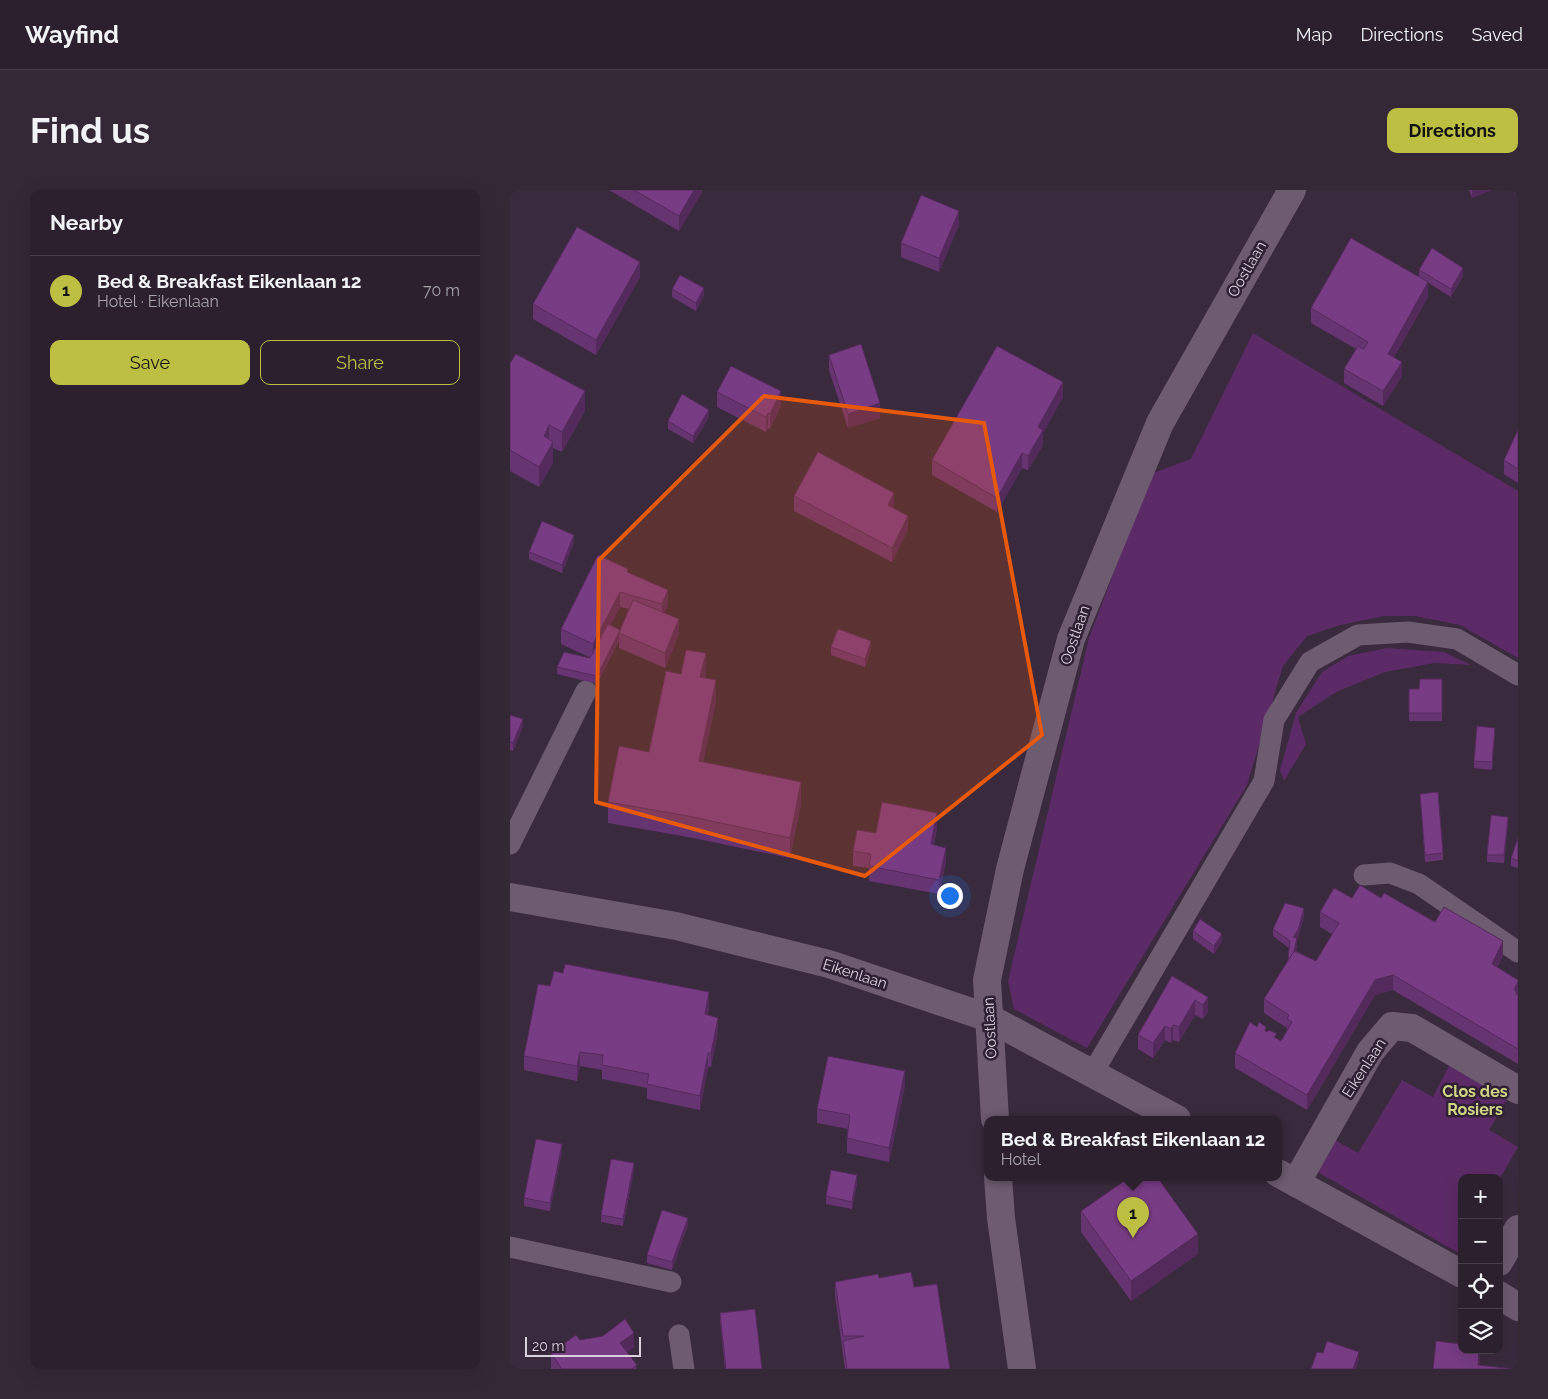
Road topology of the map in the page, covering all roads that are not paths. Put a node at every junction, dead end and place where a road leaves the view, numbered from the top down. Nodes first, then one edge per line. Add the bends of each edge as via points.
1 (1292, 190) edge
2 (1518, 675) edge
3 (586, 691) dead end
4 (510, 844) edge
5 (1364, 875) dead end
6 (510, 897) edge
7 (1518, 952) edge
8 (989, 1018) junction
9 (1092, 1074) junction
10 (1518, 1090) edge
11 (995, 1116) edge
12 (1171, 1116) edge
13 (1287, 1178) edge
14 (998, 1181) edge
15 (1518, 1229) edge
16 (510, 1247) edge
17 (1503, 1255) edge
18 (1458, 1272) edge
19 (671, 1282) dead end
20 (1503, 1298) edge
21 (1518, 1307) edge
22 (679, 1335) dead end
23 (684, 1369) edge
24 (1022, 1369) edge

1 - 8 street, Oostlaan via 1160,422 1071,639 1008,878 987,980
2 - 9 lane via 1457,639 1408,632 1358,635 1310,662 1274,720 1264,781
3 - 4 lane
5 - 7 lane via 1390,873 1419,884
6 - 8 street, Eikenlaan via 676,926 829,964
8 - 9 street, Eikenlaan
8 - 11 street, Oostlaan
9 - 12 street, Eikenlaan
10 - 13 street, Eikenlaan via 1412,1028 1392,1026 1370,1052
13 - 18 street, Eikenlaan
14 - 24 street
15 - 17 street
16 - 19 lane
20 - 21 street
22 - 23 lane

